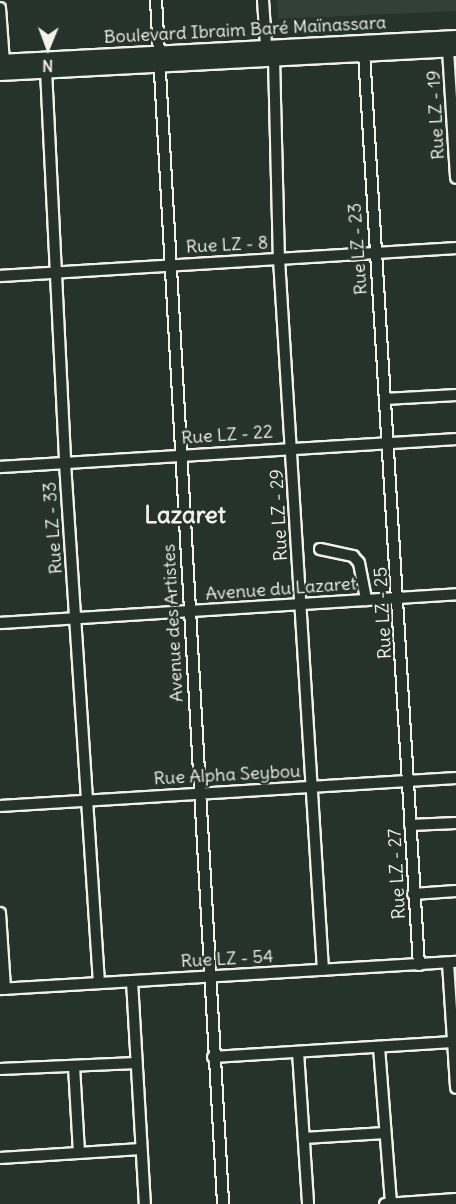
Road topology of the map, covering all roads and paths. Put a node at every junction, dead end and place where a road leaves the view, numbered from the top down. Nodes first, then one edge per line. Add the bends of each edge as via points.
1 (156, 0) edge
2 (263, 0) edge
3 (0, 8) edge
4 (456, 38) edge
5 (266, 45) junction
6 (452, 50) edge
7 (364, 53) junction
8 (159, 58) junction
9 (274, 58) junction
10 (1, 66) edge
11 (46, 70) junction
12 (456, 178) edge
13 (456, 248) edge
14 (374, 253) junction
15 (279, 259) junction
16 (171, 264) junction
17 (54, 273) junction
18 (0, 276) edge
19 (456, 395) edge
20 (385, 399) junction
21 (456, 439) edge
22 (386, 444) junction
23 (292, 448) junction
24 (183, 454) junction
25 (65, 463) junction
26 (0, 467) edge
27 (320, 549) dead end
28 (456, 594) edge
29 (400, 597) junction
30 (366, 600) junction
31 (300, 604) junction
32 (188, 611) junction
33 (77, 618) junction
34 (0, 623) edge
35 (456, 778) edge
36 (407, 781) junction
37 (312, 787) junction
38 (199, 793) junction
39 (87, 801) junction
40 (0, 806) edge
41 (456, 823) edge
42 (410, 825) junction
43 (456, 891) edge
44 (413, 894) junction
45 (0, 913) edge
46 (452, 963) edge
47 (419, 965) junction
48 (323, 970) junction
49 (210, 977) junction
50 (132, 981) junction
51 (99, 983) junction
52 (2, 989) edge
53 (453, 1042) junction
54 (379, 1047) junction
55 (298, 1052) junction
56 (213, 1057) junction
57 (136, 1063) junction
58 (74, 1066) junction
59 (0, 1069) edge
60 (456, 1088) edge
61 (386, 1133) junction
62 (304, 1138) junction
63 (141, 1149) junction
64 (79, 1153) junction
65 (0, 1158) edge
66 (456, 1199) edge
67 (145, 1204) edge
68 (223, 1204) edge
69 (308, 1204) edge
70 (385, 1204) edge
71 (391, 1204) edge

1 - 8 street, Avenue des Artistes
2 - 5 street
3 - 10 street
4 - 5 main road, Boulevard Ibraim Baré Maïnassara
5 - 8 main road, Boulevard Ibraim Baré Maïnassara
6 - 7 main road, Boulevard Ibraim Baré Maïnassara
6 - 12 street, Rue LZ - 19
7 - 9 main road, Boulevard Ibraim Baré Maïnassara
7 - 14 street, Rue LZ - 23
8 - 9 main road, Boulevard Ibraim Baré Maïnassara
8 - 10 main road, Boulevard Ibraim Baré Maïnassara
8 - 11 main road, Boulevard Ibraim Baré Maïnassara
8 - 16 street, Avenue des Artistes
9 - 15 street, Rue LZ - 29
10 - 11 main road, Boulevard Ibraim Baré Maïnassara
11 - 17 street, Rue LZ - 33
13 - 14 street, Rue LZ - 8
14 - 15 street, Rue LZ - 8
14 - 20 street, Rue LZ - 23
15 - 16 street, Rue LZ - 8
15 - 23 street, Rue LZ - 29
16 - 17 street, Rue LZ - 8
16 - 24 street, Avenue des Artistes
17 - 18 street, Rue LZ - 8
17 - 25 street, Rue LZ - 33
19 - 20 street
20 - 22 street, Rue LZ - 23
21 - 22 street, Rue LZ - 22
22 - 23 street, Rue LZ - 22
22 - 29 street, Rue LZ - 25
23 - 24 street, Rue LZ - 22
23 - 31 street, Rue LZ - 29
24 - 25 street, Rue LZ - 22
24 - 32 street, Avenue des Artistes
25 - 26 street, Rue LZ - 22
25 - 33 street, Rue LZ - 33
27 - 30 street via 353,556 359,563
28 - 29 street, Avenue du Lazaret
29 - 30 street, Avenue du Lazaret
29 - 36 street, Rue LZ - 25
30 - 31 street, Avenue du Lazaret
31 - 32 street, Avenue du Lazaret
31 - 37 street, Rue LZ - 29
32 - 33 street, Avenue du Lazaret
32 - 38 street, Avenue des Artistes
33 - 34 street, Avenue du Lazaret
33 - 39 street, Rue LZ - 33
35 - 36 street, Rue Alpha Seybou
36 - 37 street, Rue Alpha Seybou
36 - 42 street, Rue LZ - 27
37 - 38 street, Rue Alpha Seybou
37 - 48 street, Rue LZ - 29
38 - 39 street, Rue Alpha Seybou
38 - 49 street, Avenue des Artistes
39 - 40 street, Rue Alpha Seybou
39 - 51 street, Rue LZ - 33
41 - 42 street
42 - 44 street, Rue LZ - 27
43 - 44 street
44 - 47 street, Rue LZ - 27
45 - 52 street
46 - 47 street, Rue LZ - 54
46 - 53 street
47 - 48 street, Rue LZ - 54
48 - 49 street, Rue LZ - 54
49 - 50 street, Rue LZ - 54
49 - 56 street, Avenue des Artistes
50 - 51 street, Rue LZ - 54
50 - 57 street
51 - 52 street, Rue LZ - 54
53 - 54 street
53 - 60 street
54 - 55 street
54 - 61 street
55 - 56 street
55 - 62 street
56 - 68 street, Avenue des Artistes
57 - 58 street
57 - 63 street
58 - 59 street
58 - 64 street
61 - 62 street
61 - 71 street
62 - 69 street
63 - 64 street
63 - 67 street
64 - 65 street
66 - 71 street
70 - 71 street

